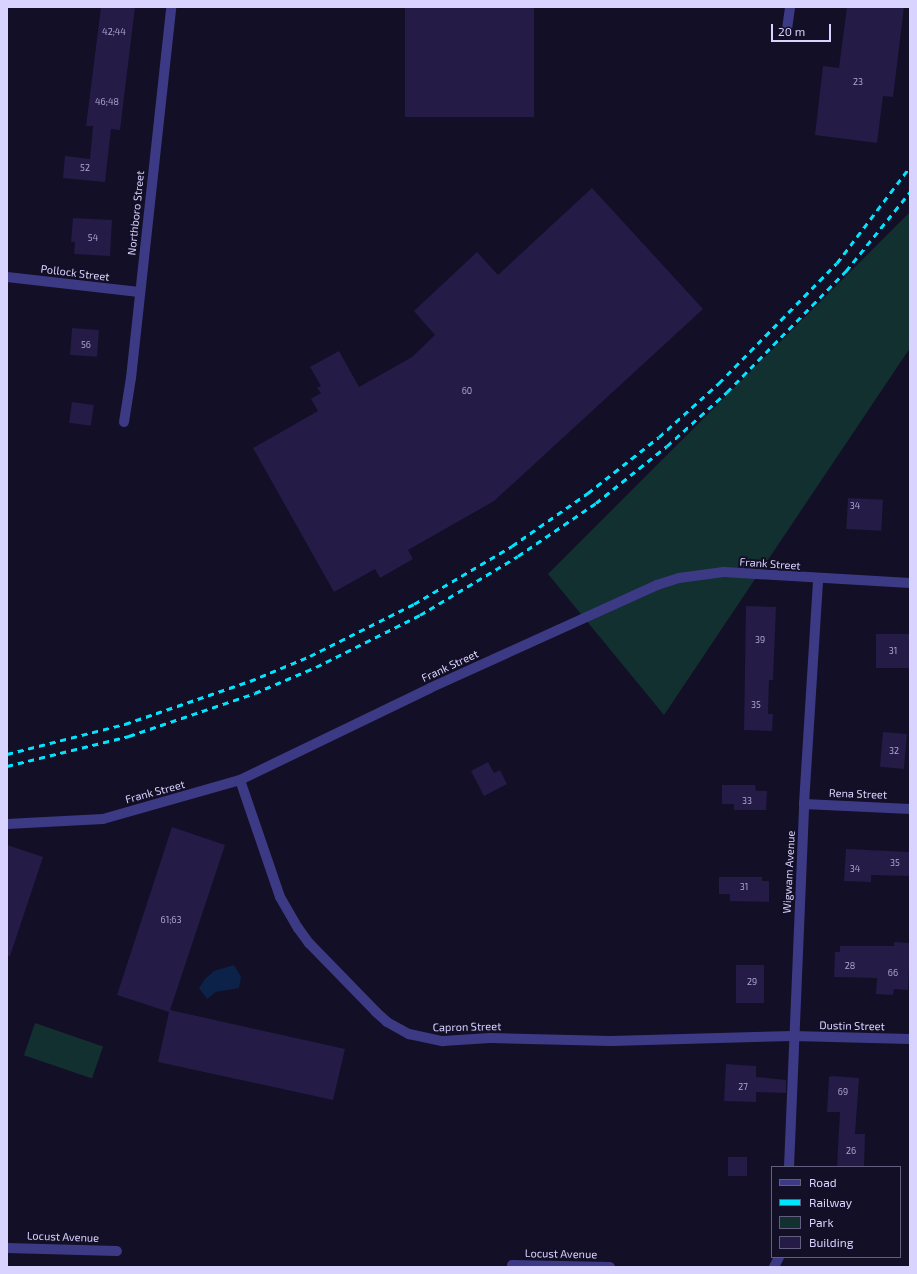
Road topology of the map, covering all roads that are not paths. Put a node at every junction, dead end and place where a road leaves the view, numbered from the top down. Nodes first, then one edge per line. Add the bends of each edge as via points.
1 (171, 7) edge
2 (790, 7) edge
3 (787, 29) dead end
4 (7, 277) edge
5 (139, 292) junction
6 (124, 422) dead end
7 (818, 579) junction
8 (910, 583) edge
9 (240, 780) junction
10 (804, 804) junction
11 (910, 809) edge
12 (7, 824) edge
13 (793, 1036) junction
14 (910, 1039) edge
15 (789, 1166) edge
16 (7, 1248) edge
17 (118, 1251) dead end
18 (778, 1258) edge
19 (512, 1265) dead end
20 (610, 1267) edge
21 (774, 1267) edge

1 - 5 street, Northboro Street
2 - 3 street
4 - 5 street, Pollock Street
5 - 6 street, Northboro Street
7 - 8 street, Frank Street
7 - 9 street, Frank Street via 714,572 690,575 656,585 430,688
7 - 10 street, Wigwam Avenue
9 - 12 street, Frank Street via 103,819
9 - 13 street, Capron Street via 280,897 298,928 308,943 376,1012 387,1022 409,1034 443,1041 490,1038 611,1041
10 - 11 street, Rena Street
10 - 13 street, Wigwam Avenue
13 - 14 street, Dustin Street
13 - 15 street, Wigwam Avenue
16 - 17 street, Locust Avenue
18 - 21 street
19 - 20 street, Locust Avenue

